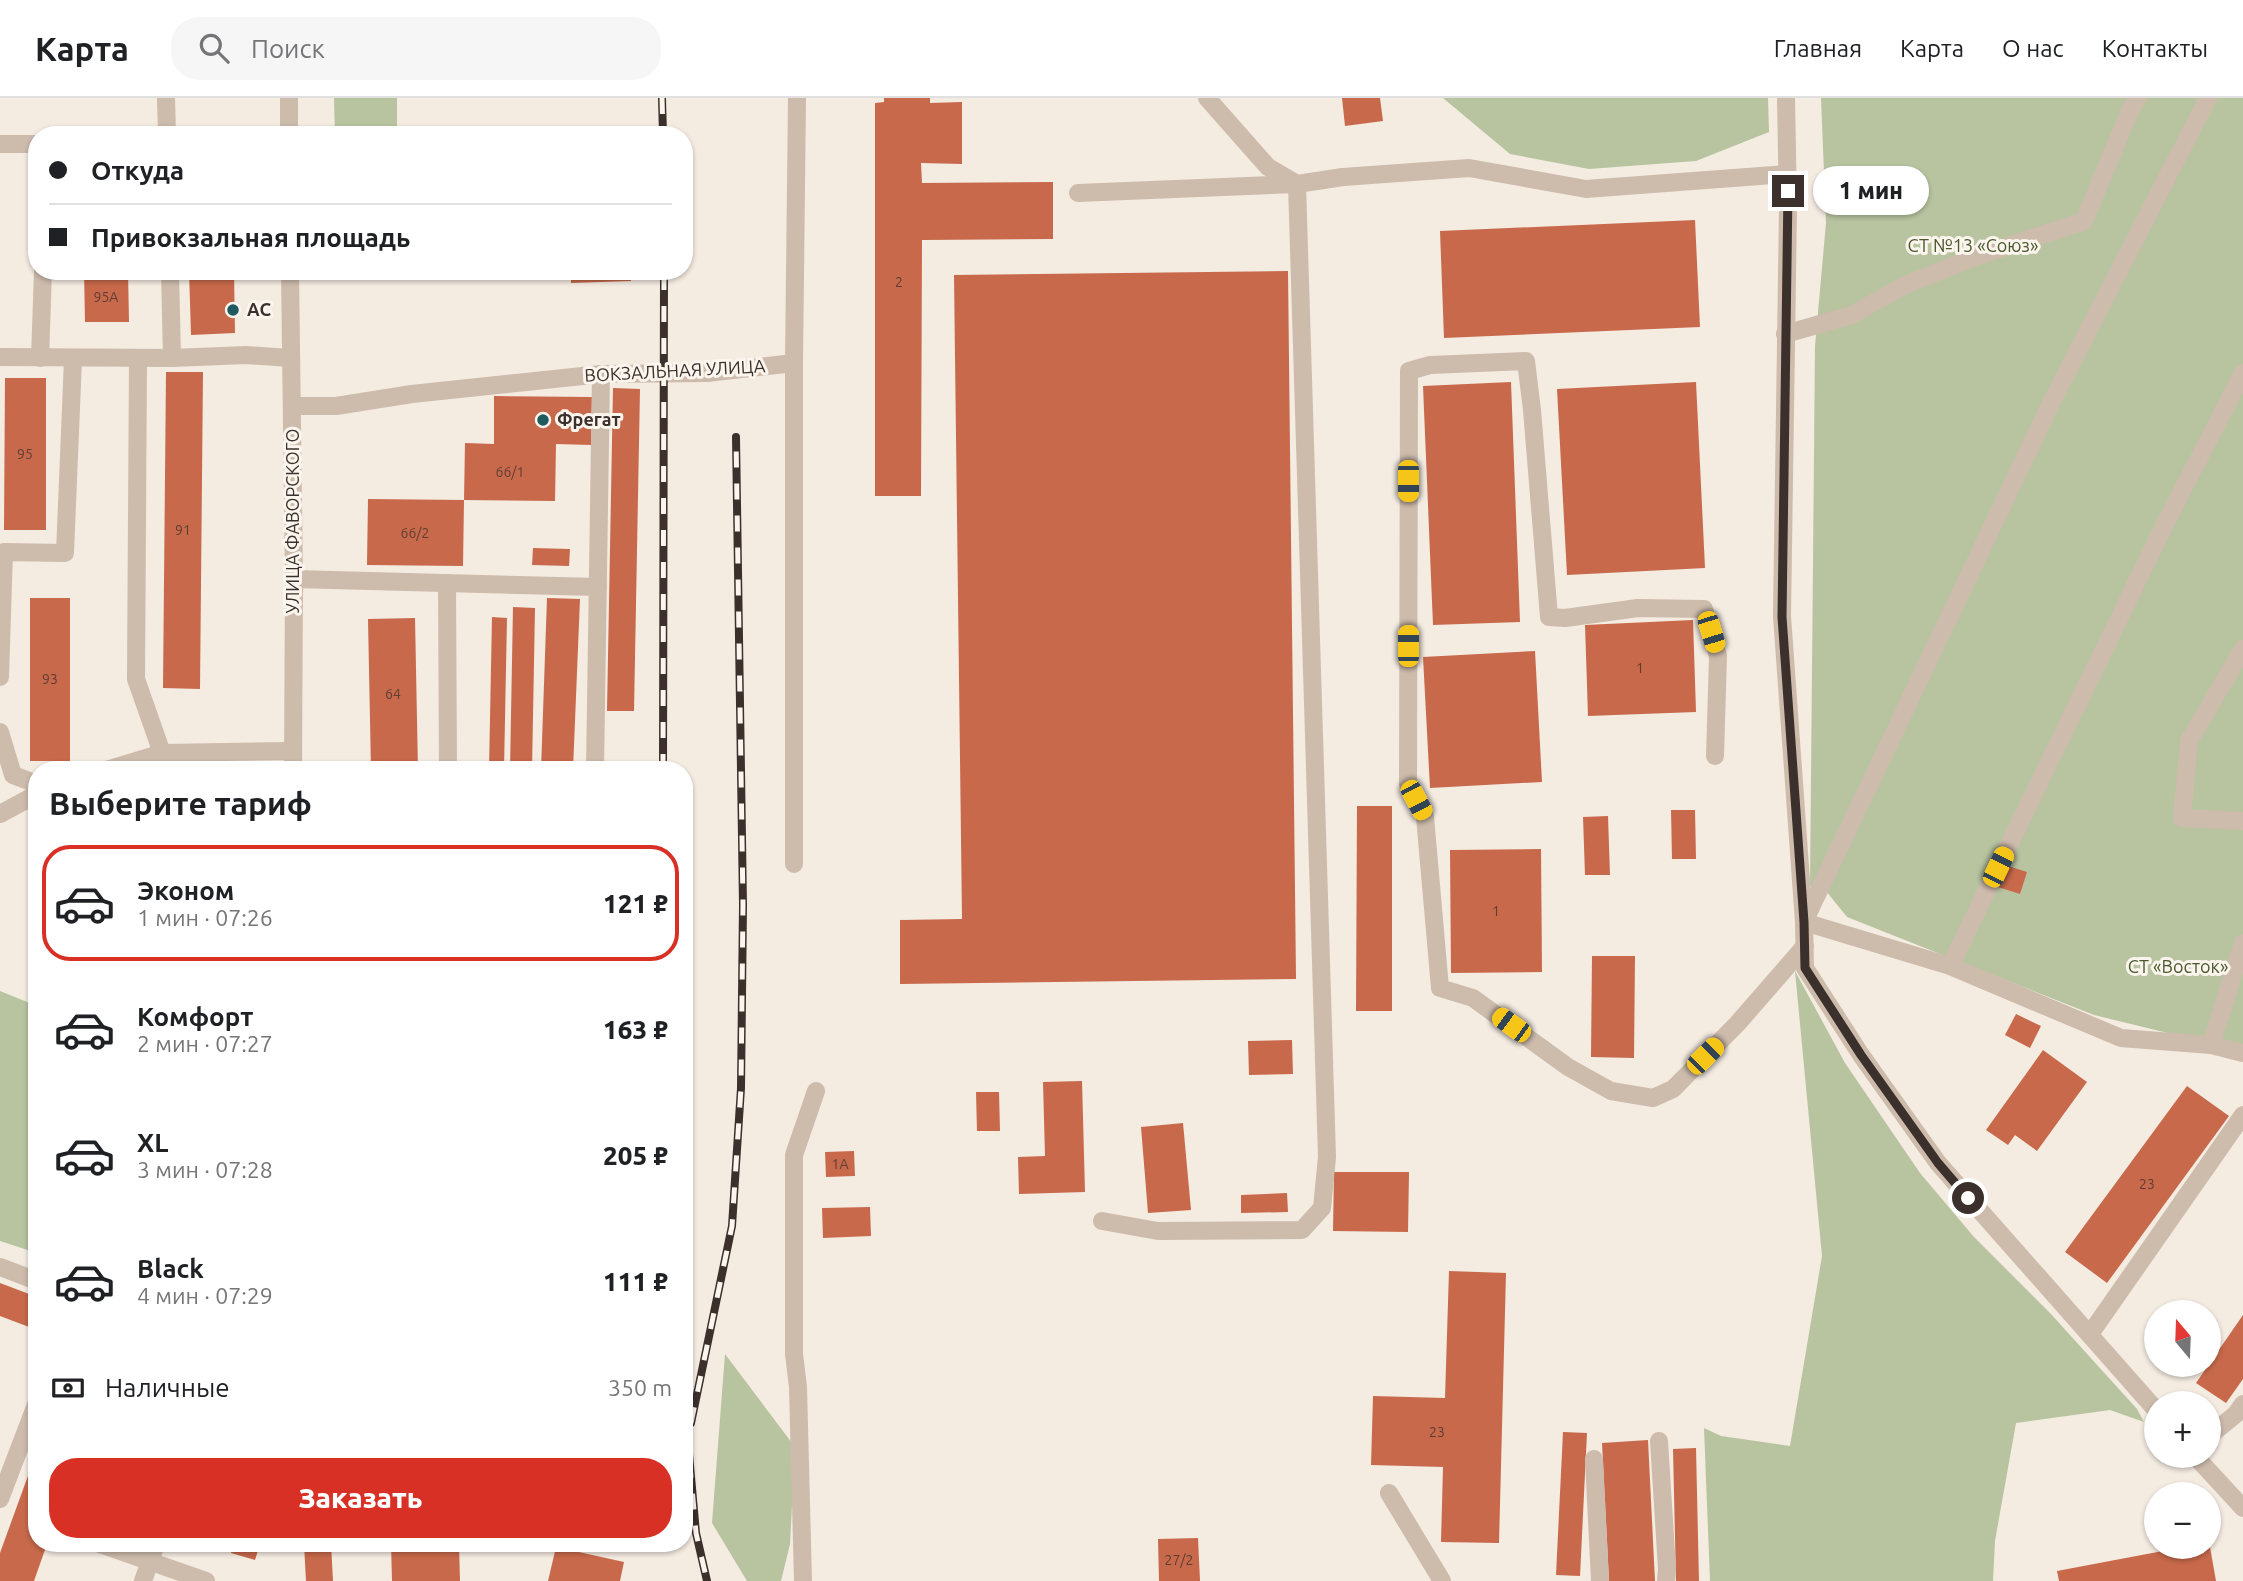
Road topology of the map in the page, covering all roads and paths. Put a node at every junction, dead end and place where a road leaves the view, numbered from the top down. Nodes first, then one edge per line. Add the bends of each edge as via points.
1 (166, 98) edge
2 (289, 98) edge
3 (797, 98) edge
4 (1207, 98) edge
5 (1786, 98) edge
6 (2138, 98) edge
7 (2208, 98) edge
8 (167, 126) edge
9 (289, 126) edge
10 (0, 144) edge
11 (28, 144) edge
12 (1788, 174) junction
13 (1304, 184) junction
14 (1078, 193) dead end
15 (43, 280) edge
16 (170, 280) edge
17 (290, 280) edge
18 (1785, 334) junction
19 (0, 357) edge
20 (40, 358) junction
21 (138, 358) junction
22 (172, 358) junction
23 (290, 358) junction
24 (74, 359) junction
25 (794, 363) junction
26 (2243, 373) edge
27 (601, 374) junction
28 (292, 406) junction
29 (294, 579) junction
30 (447, 583) junction
31 (598, 587) junction
32 (2243, 649) edge
33 (0, 677) edge
34 (0, 732) edge
35 (293, 751) junction
36 (162, 753) junction
37 (1714, 756) dead end
38 (136, 761) edge
39 (293, 761) edge
40 (448, 761) edge
41 (595, 761) edge
42 (28, 781) edge
43 (28, 799) edge
44 (0, 814) edge
45 (2243, 821) edge
46 (794, 864) dead end
47 (1804, 922) junction
48 (2243, 943) edge
49 (1805, 946) junction
50 (1950, 966) junction
51 (2211, 1045) junction
52 (2243, 1053) edge
53 (816, 1091) dead end
54 (2243, 1115) edge
55 (1102, 1221) dead end
56 (0, 1267) edge
57 (28, 1278) edge
58 (2090, 1334) junction
59 (2144, 1396) edge
60 (2243, 1404) edge
61 (28, 1426) edge
62 (2221, 1426) edge
63 (1659, 1441) dead end
64 (1594, 1459) dead end
65 (2206, 1468) edge
66 (1389, 1493) dead end
67 (0, 1499) edge
68 (2243, 1508) edge
69 (122, 1552) edge
70 (153, 1552) edge
71 (149, 1562) junction
72 (143, 1581) edge
73 (206, 1581) edge
74 (803, 1581) edge
75 (1442, 1581) edge
76 (1600, 1581) edge
77 (1666, 1581) edge

1 - 8 street
2 - 9 street
3 - 25 street
4 - 13 street via 1268,167
5 - 12 street
6 - 18 street via 2084,221 1963,261 1852,314
7 - 47 street via 2051,403
10 - 11 street
12 - 13 street via 1586,189 1469,168
12 - 18 street
13 - 14 street
13 - 55 street via 1328,1157 1322,1208 1302,1230 1158,1231
15 - 20 street
16 - 22 street
17 - 23 street, УЛИЦА ФАВОРСКОГО
18 - 47 street via 1782,617
19 - 20 street
20 - 24 street
21 - 22 street
21 - 24 street
21 - 36 street via 136,679
22 - 23 street
23 - 28 street, УЛИЦА ФАВОРСКОГО
24 - 33 street via 65,554 4,552
25 - 27 street, ВОКЗАЛЬНАЯ УЛИЦА via 706,373
25 - 46 street
26 - 50 street
27 - 28 street, ВОКЗАЛЬНАЯ УЛИЦА via 336,406
27 - 31 street
28 - 29 street, УЛИЦА ФАВОРСКОГО
29 - 30 street
29 - 35 street, УЛИЦА ФАВОРСКОГО
30 - 31 street
30 - 40 street
31 - 41 street
32 - 45 street via 2189,741 2182,818
34 - 42 street via 13,775
35 - 36 street
35 - 39 street, УЛИЦА ФАВОРСКОГО
36 - 38 street
37 - 49 street via 1718,656 1704,609 1638,608 1549,617 1526,361 1409,370 1408,784 1425,817 1440,988 1473,998 1568,1067 1611,1091 1653,1098 1673,1089
43 - 44 street
47 - 49 street
47 - 50 street
48 - 51 street
49 - 58 street via 1805,968 1938,1163
50 - 51 street via 2122,1038
51 - 52 street
53 - 74 street via 794,1155 794,1354
54 - 58 street
56 - 57 street
58 - 59 street
60 - 62 street
61 - 67 street
63 - 77 street
64 - 76 street
65 - 68 street
66 - 75 street
69 - 71 street
70 - 71 street
71 - 72 street
71 - 73 street

